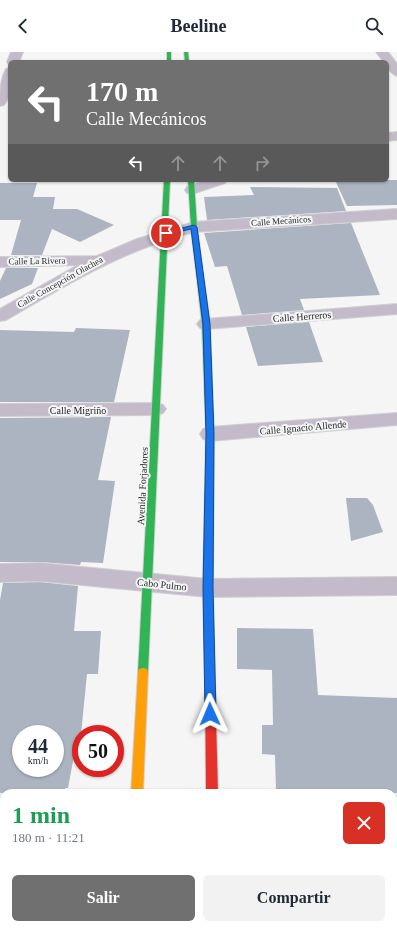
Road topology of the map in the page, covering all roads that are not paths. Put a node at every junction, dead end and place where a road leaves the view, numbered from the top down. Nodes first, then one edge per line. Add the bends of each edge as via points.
1 (389, 66) edge
2 (8, 78) edge
3 (395, 78) edge
4 (0, 102) edge
5 (167, 182) edge
6 (209, 182) edge
7 (192, 185) edge
8 (397, 214) edge
9 (194, 227) junction
10 (166, 233) junction
11 (98, 260) junction
12 (0, 262) edge
13 (397, 309) edge
14 (0, 316) edge
15 (206, 324) junction
16 (156, 409) junction
17 (0, 410) edge
18 (397, 419) edge
19 (210, 434) junction
20 (0, 572) edge
21 (148, 582) junction
22 (397, 586) edge
23 (208, 588) junction
24 (137, 789) edge
25 (212, 789) edge

1 - 3 street
2 - 4 street
5 - 10 main road, Avenida Forjadores
6 - 7 street
7 - 9 main road
8 - 9 street, Calle Mecánicos
9 - 10 street, Calle Mecánicos
9 - 15 main road
10 - 11 street, Calle Concepción Olachea
10 - 16 main road, Avenida Forjadores
11 - 12 street, Calle La Rivera
11 - 14 street, Calle Concepción Olachea
13 - 15 street, Calle Herreros
15 - 19 main road
16 - 17 street, Calle Migriño
16 - 21 main road, Avenida Forjadores
18 - 19 street, Calle Ignacio Allende
19 - 23 main road
20 - 21 street, Cabo Pulmo via 40,572
21 - 23 street, Cabo Pulmo
21 - 24 main road, Avenida Forjadores
22 - 23 street, Cabo Pulmo
23 - 25 main road

